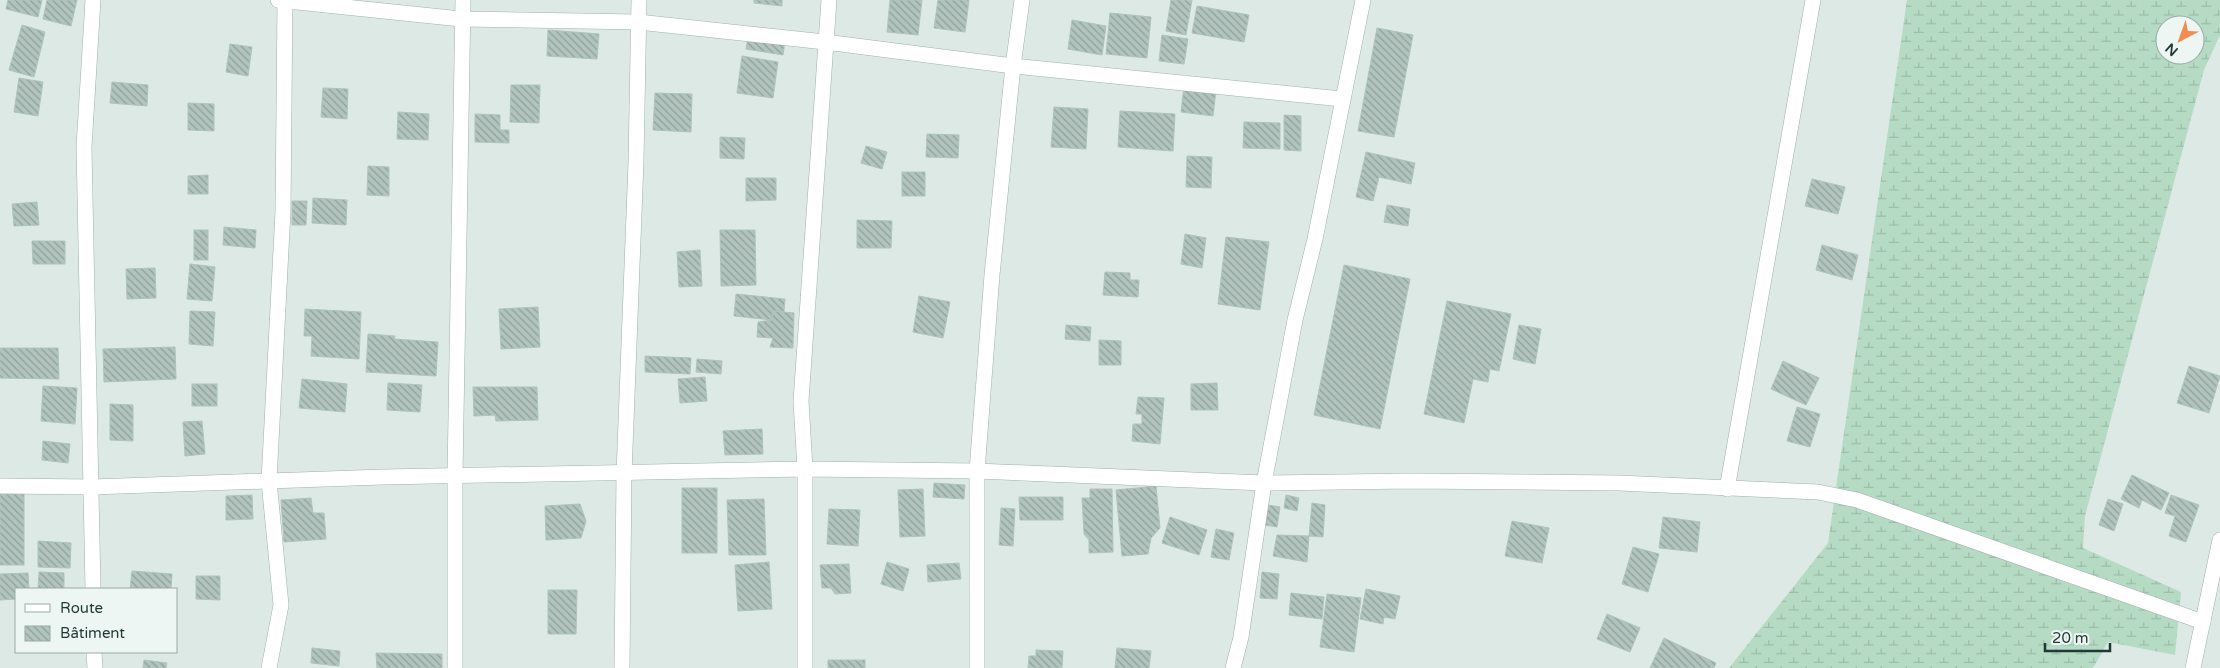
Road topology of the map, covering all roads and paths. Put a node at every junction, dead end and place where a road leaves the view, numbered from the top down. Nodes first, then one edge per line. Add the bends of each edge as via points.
1 (93, 0) edge
2 (282, 0) edge
3 (463, 0) edge
4 (639, 0) edge
5 (829, 0) edge
6 (1022, 0) edge
7 (1363, 0) edge
8 (1813, 0) edge
9 (461, 19) junction
10 (638, 22) junction
11 (825, 42) junction
12 (1013, 66) junction
13 (1342, 99) junction
14 (805, 470) junction
15 (977, 470) junction
16 (624, 474) junction
17 (455, 476) junction
18 (269, 481) junction
19 (1264, 483) junction
20 (0, 486) edge
21 (92, 487) junction
22 (1727, 488) junction
23 (2220, 540) edge
24 (93, 588) edge
25 (2203, 622) junction
26 (94, 653) edge
27 (95, 668) edge
28 (269, 668) edge
29 (454, 668) edge
30 (622, 668) edge
31 (805, 668) edge
32 (977, 668) edge
33 (1233, 668) edge
34 (2193, 668) edge

1 - 21 street via 84,147
2 - 9 street
2 - 18 street via 283,211
3 - 9 street
4 - 10 street
5 - 11 street
6 - 12 street
7 - 13 street
8 - 22 street
9 - 10 street
9 - 17 street
10 - 11 street
10 - 16 street
11 - 12 street
11 - 14 street via 814,238 800,401
12 - 13 street
12 - 15 street
13 - 19 street
14 - 15 street
14 - 16 street
14 - 31 street
15 - 19 street
15 - 32 street
16 - 17 street
16 - 30 street
17 - 18 street
17 - 29 street
18 - 21 street
18 - 28 street via 281,605
19 - 22 street via 1589,483
19 - 33 street via 1241,637
20 - 21 street
21 - 24 street
22 - 25 street via 1818,492 1857,500
23 - 25 street
25 - 34 street
26 - 27 street

